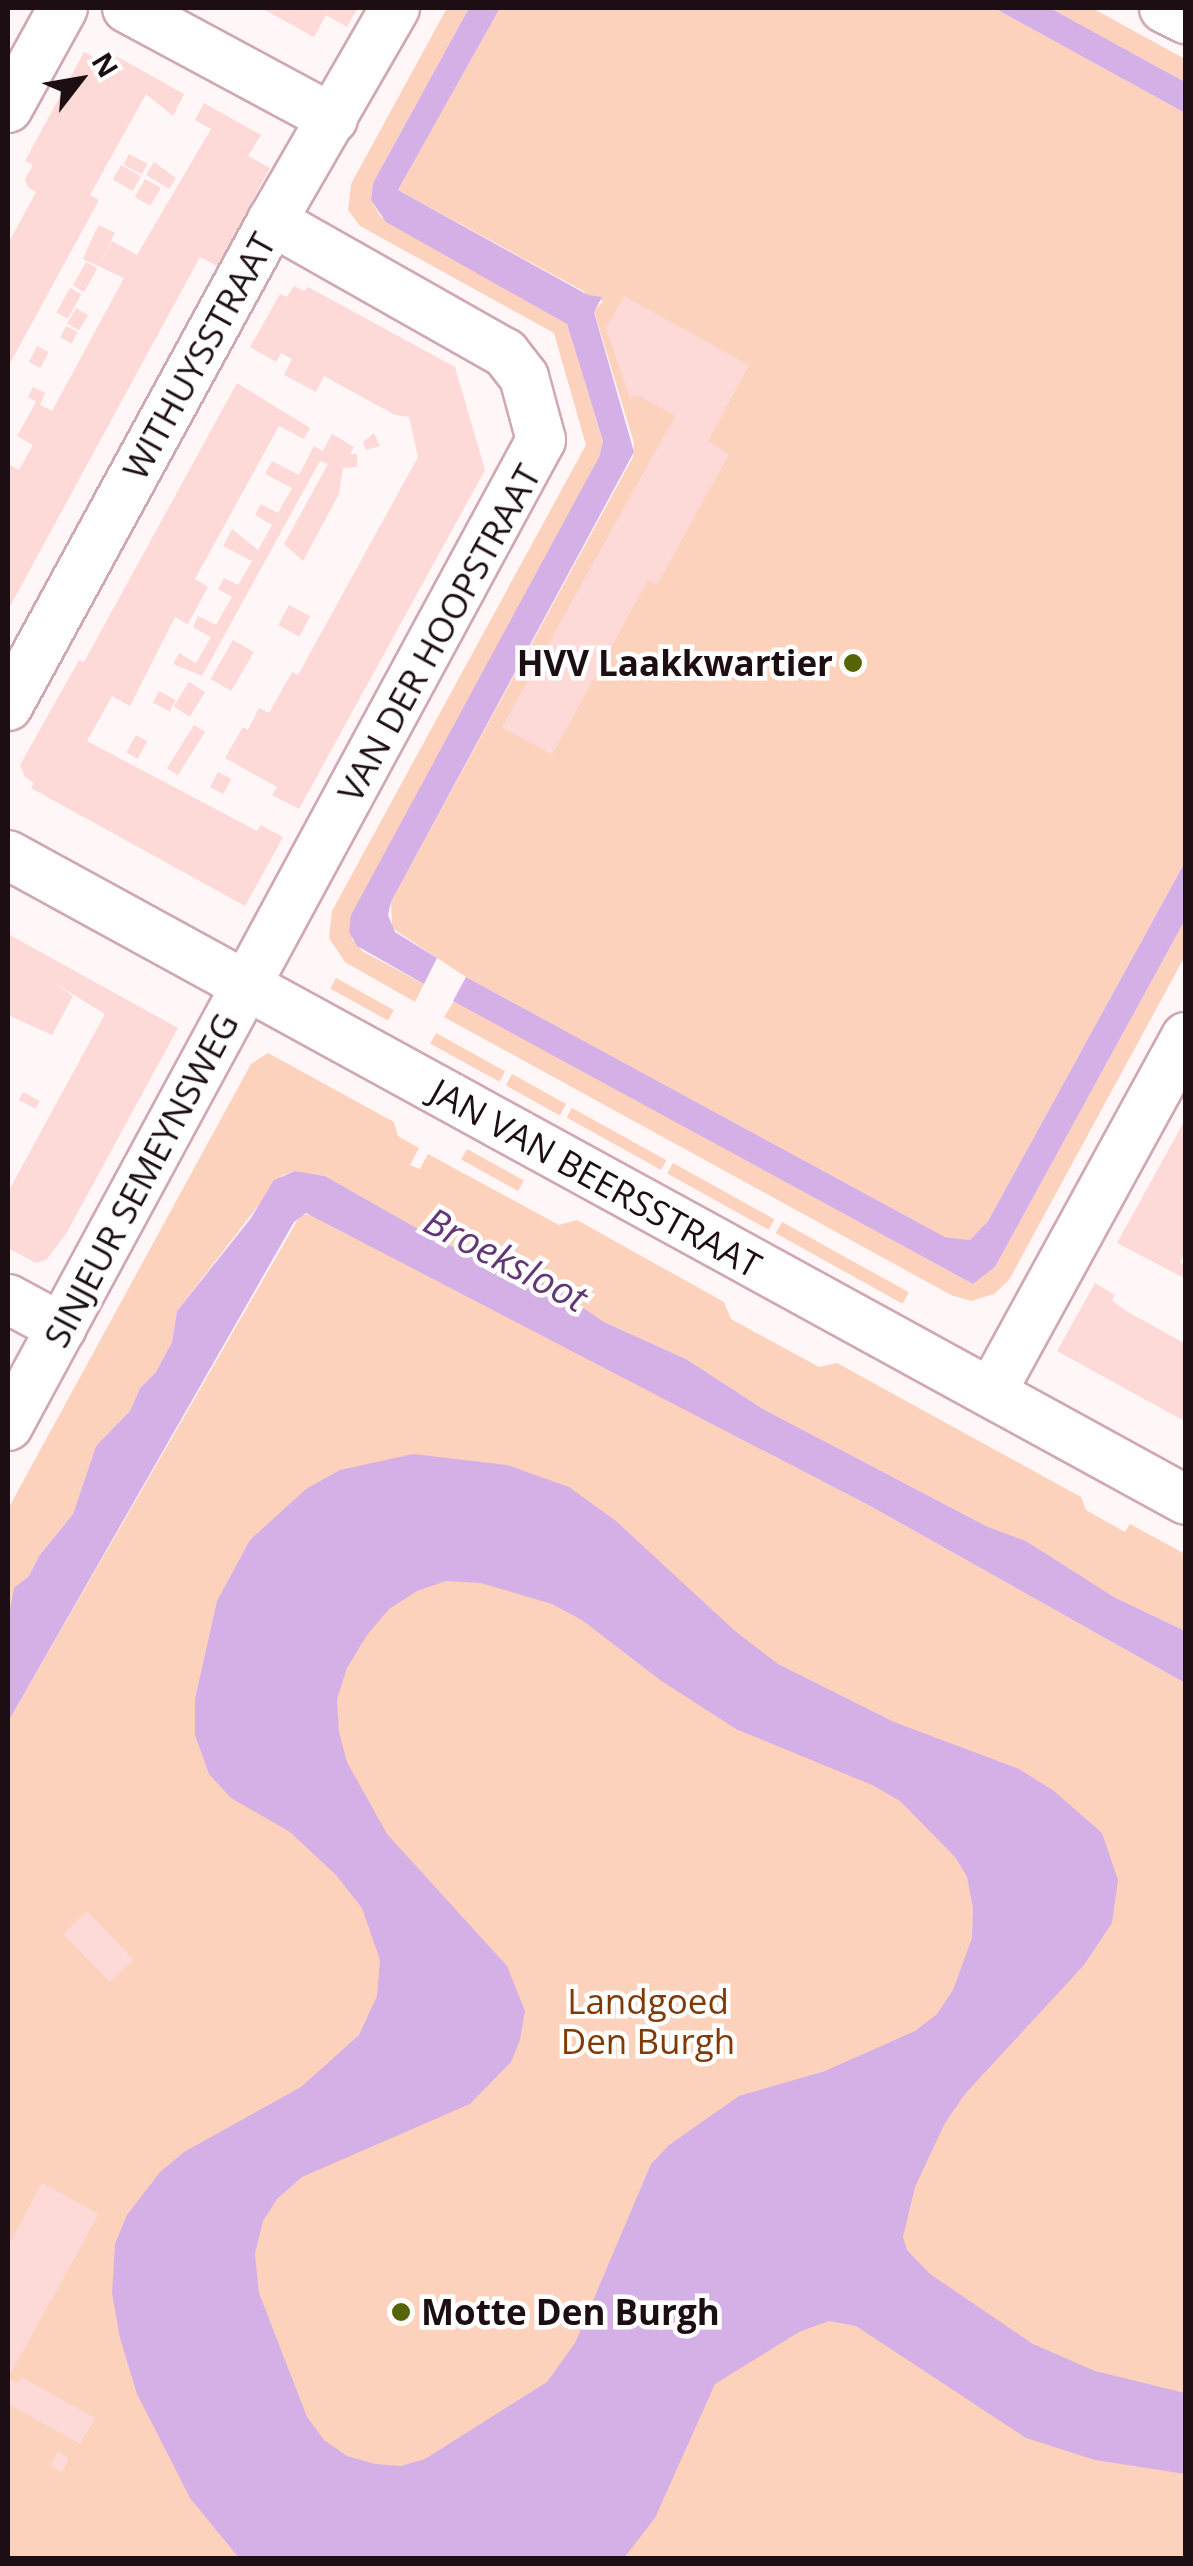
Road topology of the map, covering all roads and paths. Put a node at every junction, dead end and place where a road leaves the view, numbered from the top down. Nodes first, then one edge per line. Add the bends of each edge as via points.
1 (63, 8) edge
2 (127, 8) edge
3 (395, 8) edge
4 (1166, 8) edge
5 (1186, 19) edge
6 (8, 108) edge
7 (333, 119) junction
8 (272, 222) junction
9 (8, 706) edge
10 (8, 855) edge
11 (246, 986) junction
12 (1186, 1037) edge
13 (8, 1299) edge
14 (62, 1328) junction
15 (992, 1394) junction
16 (8, 1426) edge
17 (1186, 1500) edge

1 - 6 street
2 - 7 street
3 - 7 street, WITHUYSSTRAAT
4 - 5 street
7 - 8 street, WITHUYSSTRAAT
8 - 9 street, WITHUYSSTRAAT
8 - 11 street, VAN DER HOOPSTRAAT via 510,358 524,377 541,440
10 - 11 street, JAN VAN BEERSSTRAAT
11 - 14 street, SINJEUR SEMEYNSWEG
11 - 15 street, JAN VAN BEERSSTRAAT
12 - 15 street
13 - 14 street
14 - 16 street, SINJEUR SEMEYNSWEG
15 - 17 street, JAN VAN BEERSSTRAAT

